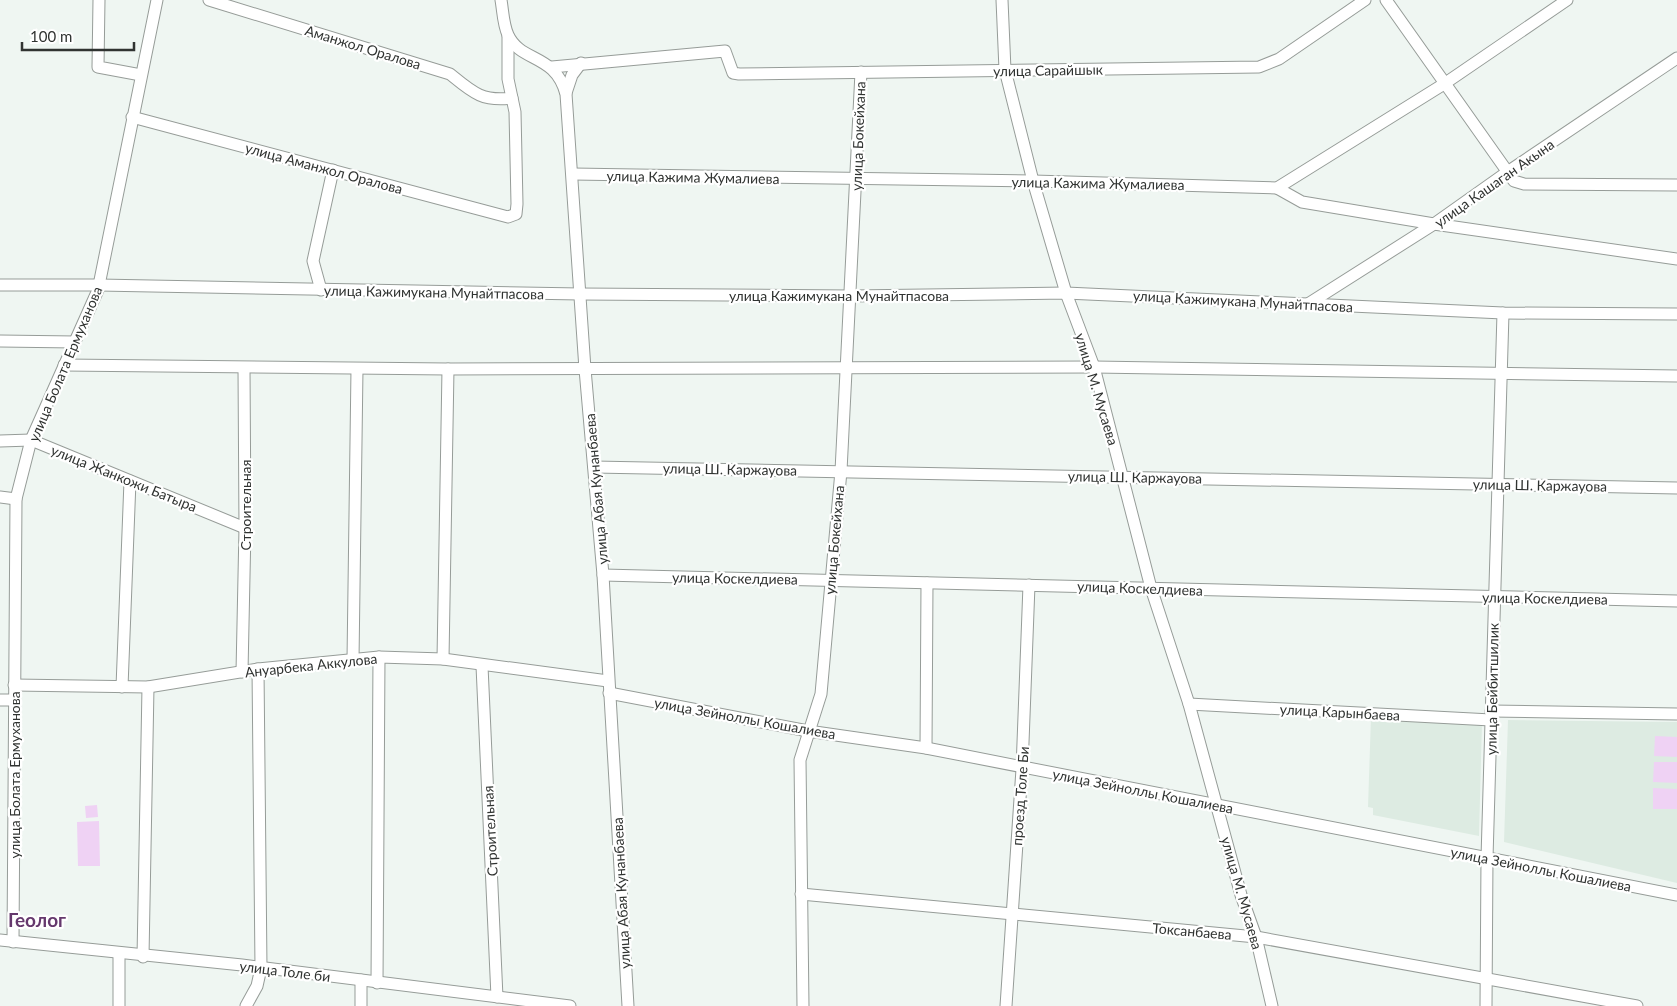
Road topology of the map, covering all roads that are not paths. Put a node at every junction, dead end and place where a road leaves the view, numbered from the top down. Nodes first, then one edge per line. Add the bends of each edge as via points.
1 (99, 0) edge
2 (158, 0) edge
3 (209, 0) edge
4 (501, 0) edge
5 (1002, 0) edge
6 (1365, 0) edge
7 (1386, 0) edge
8 (1567, 0) edge
9 (508, 36) junction
10 (1677, 58) edge
11 (582, 63) junction
12 (552, 67) junction
13 (1006, 70) junction
14 (861, 72) junction
15 (141, 75) junction
16 (1444, 84) junction
17 (566, 94) junction
18 (512, 98) junction
19 (132, 117) junction
20 (333, 170) junction
21 (1506, 173) junction
22 (573, 174) junction
23 (856, 180) junction
24 (1034, 181) junction
25 (1677, 185) edge
26 (1278, 188) junction
27 (1434, 224) junction
28 (1677, 259) edge
29 (0, 285) edge
30 (99, 285) junction
31 (321, 290) junction
32 (1066, 293) junction
33 (580, 294) junction
34 (851, 296) junction
35 (1308, 304) junction
36 (1503, 313) junction
37 (1677, 314) edge
38 (0, 341) edge
39 (75, 342) junction
40 (64, 366) junction
41 (1094, 367) junction
42 (244, 368) junction
43 (357, 369) junction
44 (448, 369) junction
45 (585, 369) junction
46 (846, 369) junction
47 (1501, 373) junction
48 (1677, 376) edge
49 (31, 440) junction
50 (0, 441) edge
51 (594, 467) junction
52 (841, 471) junction
53 (1122, 477) junction
54 (130, 480) junction
55 (1498, 485) junction
56 (1677, 488) edge
57 (0, 497) edge
58 (16, 499) junction
59 (245, 528) junction
60 (603, 575) junction
61 (830, 580) junction
62 (927, 583) junction
63 (1029, 585) junction
64 (1151, 588) junction
65 (1494, 597) junction
66 (1677, 601) edge
67 (379, 657) junction
68 (442, 659) junction
69 (353, 660) junction
70 (482, 666) junction
71 (258, 669) junction
72 (242, 672) junction
73 (608, 681) junction
74 (14, 685) junction
75 (122, 686) junction
76 (148, 687) junction
77 (609, 693) junction
78 (0, 700) edge
79 (14, 700) junction
80 (1189, 704) junction
81 (1677, 714) edge
82 (1491, 715) junction
83 (808, 731) junction
84 (926, 748) junction
85 (1022, 769) junction
86 (1216, 804) junction
87 (1487, 858) junction
88 (801, 894) junction
89 (1677, 895) edge
90 (1012, 914) junction
91 (1256, 937) junction
92 (0, 940) edge
93 (13, 942) junction
94 (118, 954) junction
95 (143, 956) junction
96 (261, 968) junction
97 (361, 980) junction
98 (1486, 980) junction
99 (377, 983) junction
100 (472, 994) junction
101 (497, 997) junction
102 (118, 1006) edge
103 (246, 1006) edge
104 (361, 1006) edge
105 (472, 1006) edge
106 (570, 1006) edge
107 (628, 1006) edge
108 (803, 1006) edge
109 (1006, 1006) edge
110 (1272, 1006) edge
111 (1486, 1006) edge
112 (1638, 1006) edge

1 - 15 street via 98,67
2 - 15 street, улица Болата Ермуханова
3 - 18 street, Аманжол Оралова via 450,74 478,96 496,100
4 - 9 street
5 - 13 street, улица М. Мусаева
6 - 13 street, улица Сарайшык via 1279,60 1260,67
7 - 16 street
8 - 16 street
9 - 12 street, улица Абая Кунанбаева via 518,47
9 - 18 street via 508,79
10 - 21 street, улица Кашаган Акына
11 - 12 street
11 - 14 street, улица Сарайшык via 726,51 730,68 739,74
11 - 17 street via 572,75
12 - 17 street, улица Абая Кунанбаева
13 - 14 street, улица Сарайшык
13 - 24 street, улица М. Мусаева
14 - 23 street, улица Бокейхана
15 - 19 street, улица Болата Ермуханова
16 - 21 street
16 - 26 street
17 - 22 street, улица Абая Кунанбаева
18 - 20 street, улица Аманжол Оралова via 515,112 516,214 508,217
19 - 20 street, улица Аманжол Оралова
19 - 30 street, улица Болата Ермуханова
20 - 31 street via 313,261
21 - 25 street via 1514,181 1524,184
21 - 27 street, улица Кашаган Акына
22 - 23 street, улица Кажима Жумалиева
22 - 33 street, улица Абая Кунанбаева
23 - 24 street, улица Кажима Жумалиева
23 - 34 street, улица Бокейхана
24 - 26 street, улица Кажима Жумалиева
24 - 32 street, улица М. Мусаева
26 - 27 street via 1302,202
27 - 28 street
27 - 35 street, улица Кашаган Акына
29 - 30 street, улица Кажимукана Мунайтпасова
30 - 31 street, улица Кажимукана Мунайтпасова
30 - 39 street, улица Болата Ермуханова
31 - 33 street, улица Кажимукана Мунайтпасова
32 - 34 street, улица Кажимукана Мунайтпасова
32 - 35 street, улица Кажимукана Мунайтпасова
32 - 41 street, улица М. Мусаева
33 - 34 street, улица Кажимукана Мунайтпасова
33 - 45 street, улица Абая Кунанбаева
34 - 46 street, улица Бокейхана
35 - 36 street, улица Кажимукана Мунайтпасова
36 - 37 street, улица Кажимукана Мунайтпасова
36 - 47 street, улица Бейбитшилик
38 - 39 street
39 - 40 street, улица Болата Ермуханова
40 - 42 street
40 - 49 street, улица Болата Ермуханова
41 - 46 street
41 - 47 street
41 - 53 street, улица М. Мусаева
42 - 43 street
42 - 59 street, Строительная
43 - 44 street
43 - 69 street
44 - 45 street
44 - 68 street
45 - 46 street
45 - 51 street, улица Абая Кунанбаева
46 - 52 street, улица Бокейхана
47 - 48 street
47 - 55 street, улица Бейбитшилик
49 - 50 street, улица Жанкожи Батыра
49 - 54 street, улица Жанкожи Батыра
49 - 58 street, улица Болата Ермуханова
51 - 52 street, улица Ш. Каржауова
51 - 60 street, улица Абая Кунанбаева
52 - 53 street, улица Ш. Каржауова
52 - 61 street, улица Бокейхана
53 - 55 street, улица Ш. Каржауова
53 - 64 street, улица М. Мусаева
54 - 59 street, улица Жанкожи Батыра
54 - 75 street
55 - 56 street, улица Ш. Каржауова
55 - 65 street, улица Бейбитшилик
57 - 58 street
58 - 74 street, улица Болата Ермуханова
59 - 72 street, Строительная
60 - 61 street, улица Коскелдиева
60 - 73 street, улица Абая Кунанбаева
61 - 62 street, улица Коскелдиева
61 - 83 street, улица Бокейхана via 822,694
62 - 63 street, улица Коскелдиева
62 - 84 street
63 - 64 street, улица Коскелдиева
63 - 85 street, проезд Толе Би
64 - 65 street, улица Коскелдиева
64 - 80 street, улица М. Мусаева
65 - 66 street, улица Коскелдиева
65 - 82 street, улица Бейбитшилик
67 - 68 street, Ануарбека Аккулова
67 - 69 street, Ануарбека Аккулова
67 - 99 street
68 - 70 street, Ануарбека Аккулова
69 - 71 street, Ануарбека Аккулова
70 - 73 street, Ануарбека Аккулова
70 - 101 street, Строительная
71 - 72 street, Ануарбека Аккулова
71 - 96 street
72 - 76 street, Ануарбека Аккулова
73 - 77 street, улица Абая Кунанбаева
74 - 75 street, Ануарбека Аккулова
74 - 79 street, улица Болата Ермуханова
75 - 76 street, Ануарбека Аккулова
76 - 95 street
77 - 83 street, улица Зейноллы Кошалиева
77 - 107 street, улица Абая Кунанбаева
78 - 79 street
79 - 93 street, улица Болата Ермуханова
80 - 82 street, улица Карынбаева
80 - 86 street, улица М. Мусаева
81 - 82 street, улица Карынбаева
82 - 87 street, улица Бейбитшилик
83 - 84 street, улица Зейноллы Кошалиева
83 - 88 street, улица Бокейхана via 800,760
84 - 85 street, улица Зейноллы Кошалиева
85 - 86 street, улица Зейноллы Кошалиева
85 - 90 street, проезд Толе Би
86 - 87 street, улица Зейноллы Кошалиева
86 - 91 street, улица М. Мусаева
87 - 89 street, улица Зейноллы Кошалиева
87 - 98 street, улица Бейбитшилик
88 - 90 street, Токсанбаева
88 - 108 street, улица Бокейхана
90 - 91 street, Токсанбаева
90 - 109 street, проезд Толе Би
91 - 98 street, Токсанбаева
91 - 110 street, улица М. Мусаева
92 - 93 street, улица Толе би
93 - 94 street, улица Толе би
94 - 95 street, улица Толе би
94 - 102 street
95 - 96 street, улица Толе би
96 - 97 street, улица Толе би
96 - 103 street via 257,986
97 - 99 street, улица Толе би
97 - 104 street
98 - 111 street, улица Бейбитшилик
98 - 112 street, Токсанбаева
99 - 100 street, улица Толе би
100 - 101 street, улица Толе би
100 - 105 street
101 - 106 street, улица Толе би

